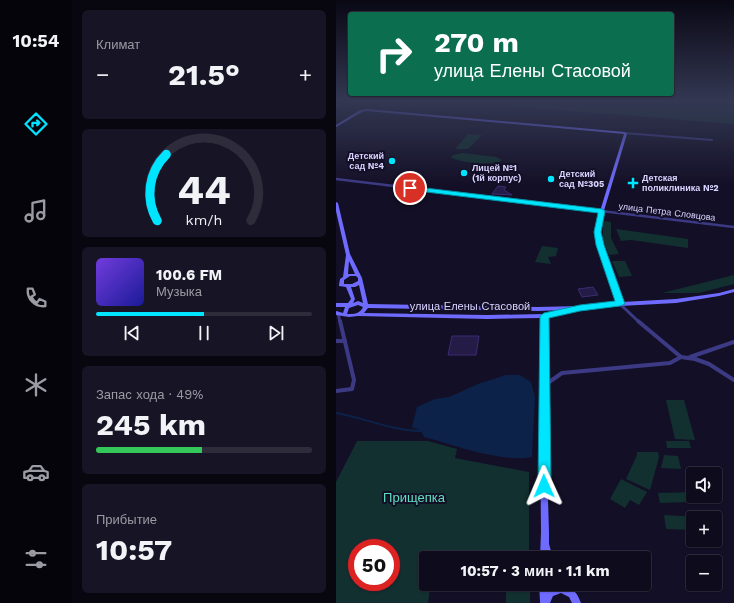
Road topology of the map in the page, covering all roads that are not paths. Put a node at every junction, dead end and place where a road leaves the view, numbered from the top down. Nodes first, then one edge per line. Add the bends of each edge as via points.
1 (581, 129) edge
2 (624, 133) junction
3 (712, 140) dead end
4 (336, 179) edge
5 (336, 205) edge
6 (602, 211) junction
7 (734, 227) edge
8 (348, 254) junction
9 (345, 277) junction
10 (360, 278) junction
11 (348, 286) junction
12 (734, 290) edge
13 (620, 304) junction
14 (336, 305) edge
15 (349, 306) junction
16 (365, 306) junction
17 (580, 308) junction
18 (538, 309) junction
19 (337, 313) edge
20 (345, 313) junction
21 (359, 315) junction
22 (544, 316) junction
23 (336, 341) edge
24 (345, 341) junction
25 (734, 342) edge
26 (681, 357) junction
27 (690, 358) junction
28 (734, 380) edge
29 (545, 385) junction
30 (336, 391) edge
31 (545, 544) junction
32 (544, 551) edge
33 (547, 551) edge
34 (543, 591) edge
35 (553, 591) edge
36 (568, 591) edge
37 (578, 602) edge
38 (544, 603) edge

1 - 2 street
2 - 3 street
2 - 6 street via 626,134
4 - 6 street, улица Петра Словцова
5 - 8 street
6 - 7 street, улица Петра Словцова
6 - 13 street via 598,232 600,245
8 - 9 street
8 - 10 street
9 - 10 street via 355,275
9 - 11 street via 340,283
10 - 11 street via 358,283
10 - 16 street
11 - 15 street via 353,299
12 - 13 street, улица Елены Стасовой via 676,300
13 - 17 street, улица Елены Стасовой
13 - 26 street
14 - 15 street
15 - 16 street, улица Елены Стасовой via 358,303
15 - 20 street
16 - 18 street, улица Елены Стасовой
16 - 21 street via 365,310
17 - 18 street, улица Елены Стасовой
17 - 22 street, улица Елены Стасовой
18 - 22 street
19 - 20 street
19 - 24 street
20 - 21 street, улица Елены Стасовой via 349,316
21 - 22 street, улица Елены Стасовой
22 - 29 street
23 - 24 street
24 - 30 street via 354,380 352,389
25 - 27 street
26 - 27 street
26 - 29 street via 670,363 562,373
27 - 28 street via 706,362
29 - 31 street
31 - 32 street
31 - 33 street
34 - 38 street
35 - 38 street
36 - 37 street

